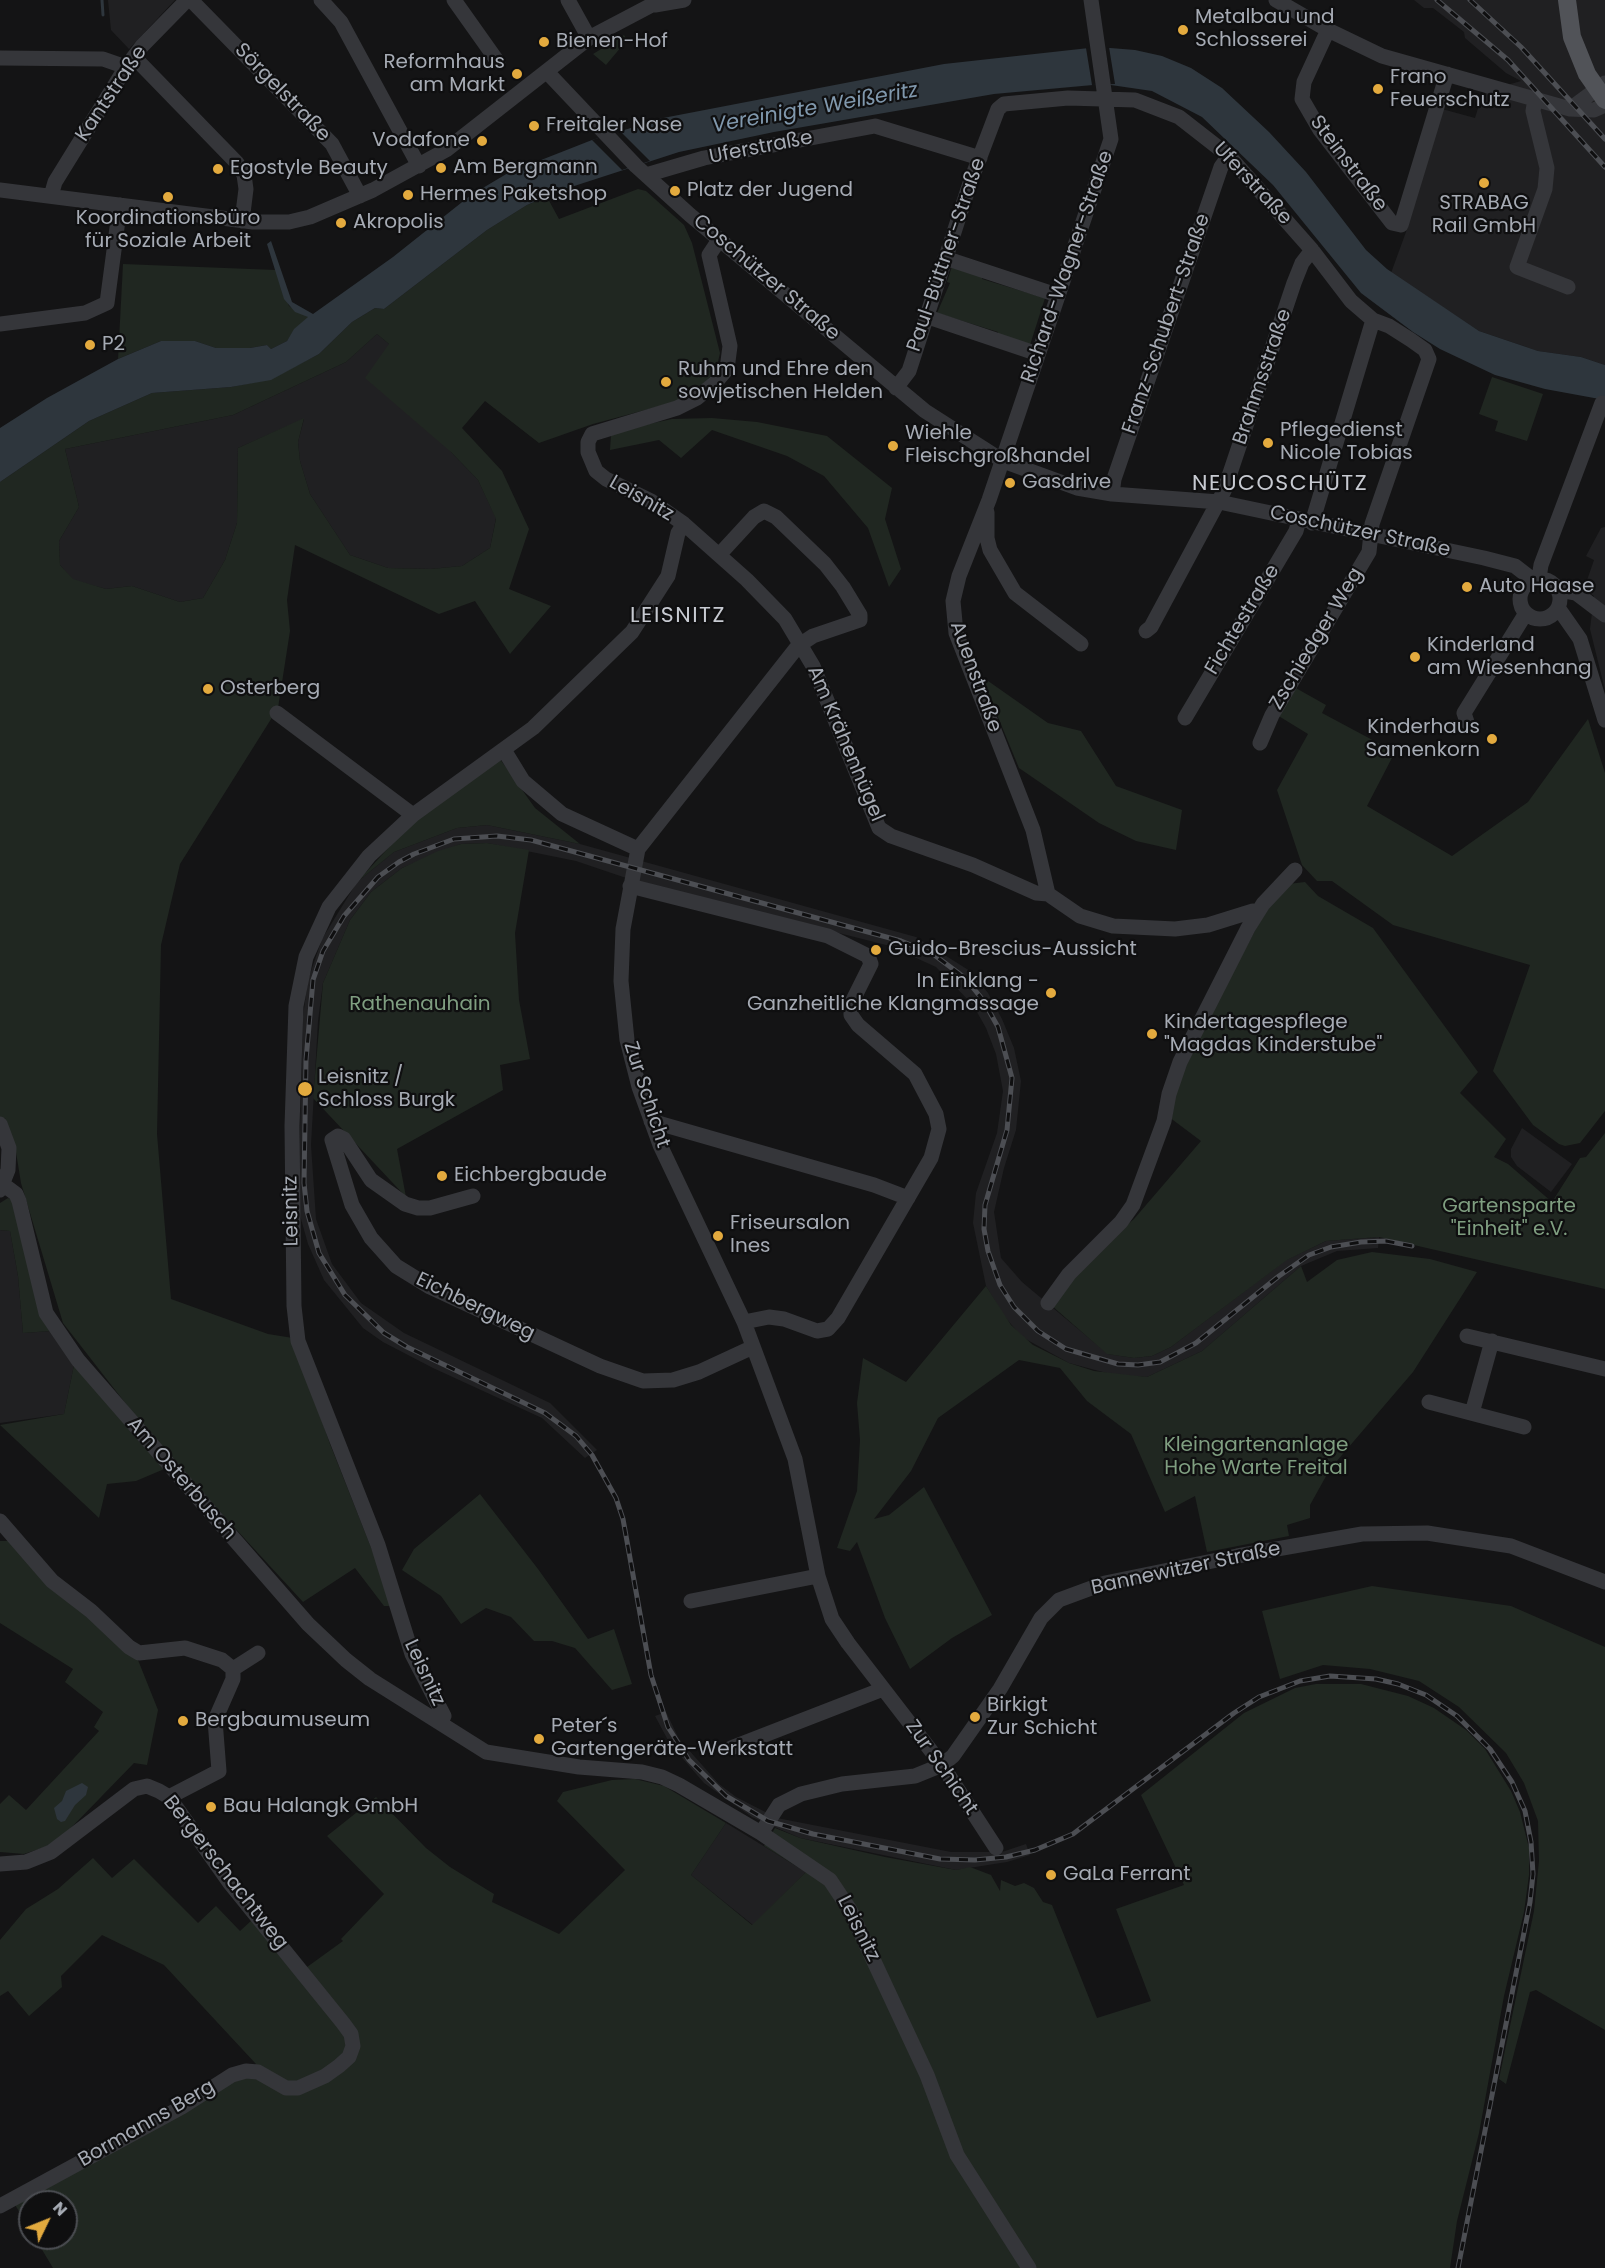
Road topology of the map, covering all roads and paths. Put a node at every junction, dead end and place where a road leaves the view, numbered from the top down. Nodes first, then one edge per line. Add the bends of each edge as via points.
1 (189, 0) edge
2 (321, 0) edge
3 (454, 0) edge
4 (568, 0) edge
5 (684, 0) edge
6 (1091, 0) edge
7 (1276, 0) edge
8 (658, 3) edge
9 (1568, 4) edge
10 (1328, 30) junction
11 (589, 38) junction
12 (0, 58) edge
13 (130, 62) junction
14 (498, 62) dead end
15 (547, 72) junction
16 (1447, 74) junction
17 (1603, 91) edge
18 (1104, 92) junction
19 (1535, 99) junction
20 (994, 120) joint
21 (1229, 156) junction
22 (980, 158) junction
23 (418, 166) junction
24 (641, 170) junction
25 (0, 190) edge
26 (51, 196) junction
27 (360, 196) junction
28 (120, 205) junction
29 (243, 215) junction
30 (719, 240) junction
31 (1312, 250) junction
32 (945, 258) junction
33 (1568, 287) dead end
34 (1057, 295) junction
35 (925, 316) junction
36 (1373, 320) junction
37 (0, 324) edge
38 (1411, 340) joint
39 (1038, 354) junction
40 (896, 388) junction
41 (1605, 404) edge
42 (1003, 461) junction
43 (1112, 494) junction
44 (1219, 502) junction
45 (987, 506) junction
46 (1305, 521) junction
47 (684, 524) junction
48 (1371, 535) junction
49 (719, 555) junction
50 (1531, 582) junction
51 (1557, 605) junction
52 (1600, 611) edge
53 (1526, 613) junction
54 (1146, 631) dead end
55 (801, 644) junction
56 (1081, 645) dead end
57 (277, 713) dead end
58 (1185, 718) dead end
59 (1605, 720) edge
60 (1467, 722) dead end
61 (1260, 743) dead end
62 (504, 750) junction
63 (412, 815) junction
64 (638, 849) junction
65 (1295, 870) dead end
66 (630, 886) junction
67 (1048, 894) junction
68 (1257, 914) junction
69 (651, 1121) junction
70 (0, 1124) edge
71 (2, 1187) edge
72 (473, 1196) dead end
73 (908, 1198) junction
74 (1048, 1303) dead end
75 (744, 1322) junction
76 (1467, 1336) dead end
77 (1492, 1341) junction
78 (753, 1347) junction
79 (1605, 1369) edge
80 (1429, 1402) dead end
81 (1472, 1413) junction
82 (1524, 1427) dead end
83 (0, 1521) edge
84 (818, 1576) junction
85 (1605, 1582) edge
86 (691, 1601) dead end
87 (258, 1653) dead end
88 (233, 1669) junction
89 (883, 1689) junction
90 (441, 1722) junction
91 (731, 1748) dead end
92 (942, 1765) junction
93 (169, 1797) junction
94 (761, 1833) junction
95 (996, 1848) dead end
96 (0, 1864) edge
97 (298, 2088) joint
98 (0, 2206) edge
99 (1029, 2268) edge

1 - 13 street, Kantstraße
1 - 27 street, Sörgelstraße via 332,144
2 - 23 street via 338,18
3 - 14 street
4 - 11 street
5 - 8 street
6 - 18 street, Richard-Wagner-Straße
7 - 10 street
8 - 11 street
9 - 17 main road
10 - 16 street via 1382,56
10 - 16 street, Steinstraße via 1304,82 1302,99 1320,130 1392,224 1401,225
11 - 15 street
12 - 13 street
13 - 26 street, Kantstraße via 55,182
13 - 29 street via 225,151 244,174
15 - 23 street via 454,144
15 - 24 street, Coschützer Straße
16 - 19 street
17 - 19 street via 1570,109
18 - 20 street, Uferstraße via 1004,104
18 - 21 street, Uferstraße via 1179,117
18 - 34 street, Richard-Wagner-Straße via 1111,139
19 - 33 street via 1533,111 1547,168 1545,189 1517,267
20 - 22 street, Paul-Büttner-Straße
21 - 31 street, Uferstraße
21 - 43 street, Franz-Schubert-Straße via 1221,167
22 - 24 street, Uferstraße via 875,126
22 - 32 street, Paul-Büttner-Straße
23 - 27 street
24 - 30 street, Coschützer Straße
25 - 26 street
26 - 28 street
27 - 29 street via 297,221
28 - 29 street
28 - 37 street via 107,303 85,313
30 - 40 street, Coschützer Straße
30 - 47 street, Leisnitz via 709,255 730,346 727,369 697,398 677,408 599,430 588,442 596,471
31 - 36 street, Uferstraße via 1351,301
31 - 44 street, Brahmsstraße via 1294,283
32 - 34 street
32 - 35 street, Paul-Büttner-Straße
34 - 39 street, Richard-Wagner-Straße
35 - 39 street
35 - 40 street, Paul-Büttner-Straße via 909,371
36 - 38 street, Uferstraße
36 - 46 street, Fichtestraße
38 - 48 street, Zschiedger Weg via 1425,350 1427,369
39 - 42 street, Richard-Wagner-Straße
40 - 42 street, Coschützer Straße
41 - 50 street via 1602,403 1541,565
42 - 43 street, Coschützer Straße via 1077,488
42 - 45 street, Auenstraße
43 - 44 street, Coschützer Straße
44 - 46 street, Coschützer Straße
44 - 54 street, Brahmsstraße
45 - 56 street via 990,550 1015,593
45 - 67 street, Auenstraße via 959,576 952,613 966,662 1033,830
46 - 48 street, Coschützer Straße
46 - 58 street, Fichtestraße
47 - 49 street, Am Krähenhügel
47 - 62 street, Leisnitz via 678,532 668,576 632,632 534,728
48 - 50 street, Coschützer Straße via 1515,566
48 - 61 street, Zschiedger Weg via 1369,552 1272,715
49 - 55 street, Am Krähenhügel via 773,605
49 - 55 street via 764,511 776,517 825,564 860,620
50 - 51 street, Coschützer Straße via 1551,581
50 - 53 street via 1520,603
51 - 52 street, Coschützer Straße via 1576,593
51 - 53 street, Coschützer Straße via 1539,620
51 - 59 street via 1577,633
53 - 60 street via 1464,713
55 - 64 street, Zur Schicht
55 - 67 street, Am Krähenhügel via 883,833 973,865 1036,893
57 - 63 street
62 - 63 street, Leisnitz
62 - 64 street via 523,781 562,814
63 - 90 street, Leisnitz via 354,873 326,913 306,957 296,1006 293,1053 294,1306 298,1341 378,1545 412,1654 444,1716
64 - 66 street, Zur Schicht
65 - 68 street
66 - 69 street, Zur Schicht via 622,929 623,1010 627,1040
66 - 73 street via 828,936 868,956 871,964 851,1004 851,1015 915,1074 936,1114 939,1129 932,1158
67 - 68 street, Am Krähenhügel via 1080,916 1125,928 1192,927 1253,911
68 - 74 street via 1180,1062 1161,1130 1133,1205 1069,1274
69 - 73 street via 853,1178
69 - 75 street, Zur Schicht
70 - 71 street via 9,1148
71 - 90 street, Am Osterbusch via 16,1194 19,1202 46,1313 78,1360 308,1624 370,1679
72 - 78 street, Eichbergweg via 430,1208 405,1204 371,1180 344,1139 338,1136 332,1140 352,1205 371,1238 396,1266 430,1287 600,1366 643,1381 673,1380 699,1372
73 - 75 street via 828,1329 817,1331 769,1317
75 - 78 street, Zur Schicht
76 - 77 street
77 - 79 street
77 - 81 street
78 - 84 street, Zur Schicht via 795,1459
80 - 81 street
81 - 82 street
83 - 88 street via 52,1581 92,1611 129,1647 139,1653 186,1648 222,1660
84 - 86 street
84 - 89 street, Zur Schicht via 832,1619
85 - 92 street, Bannewitzer Straße via 1511,1546 1409,1533 1362,1534 1105,1583 1059,1600 1041,1618 1000,1689 953,1756
87 - 88 street
88 - 93 street via 233,1679 215,1720 219,1771
89 - 91 street
89 - 92 street, Zur Schicht
90 - 94 street, Leisnitz via 495,1755 662,1777
92 - 94 street, Bannewitzer Straße via 915,1776 842,1784 801,1794 779,1805
92 - 95 street, Zur Schicht
93 - 96 street, Bergerschachtweg via 147,1786 134,1789 51,1852 26,1862
93 - 97 street, Bergerschachtweg via 229,1882 351,2034 350,2057 325,2076
94 - 99 street, Leisnitz via 819,1870 841,1894 927,2074 957,2155
97 - 98 street, Bormanns Berg via 286,2088 258,2072 232,2075 182,2107

